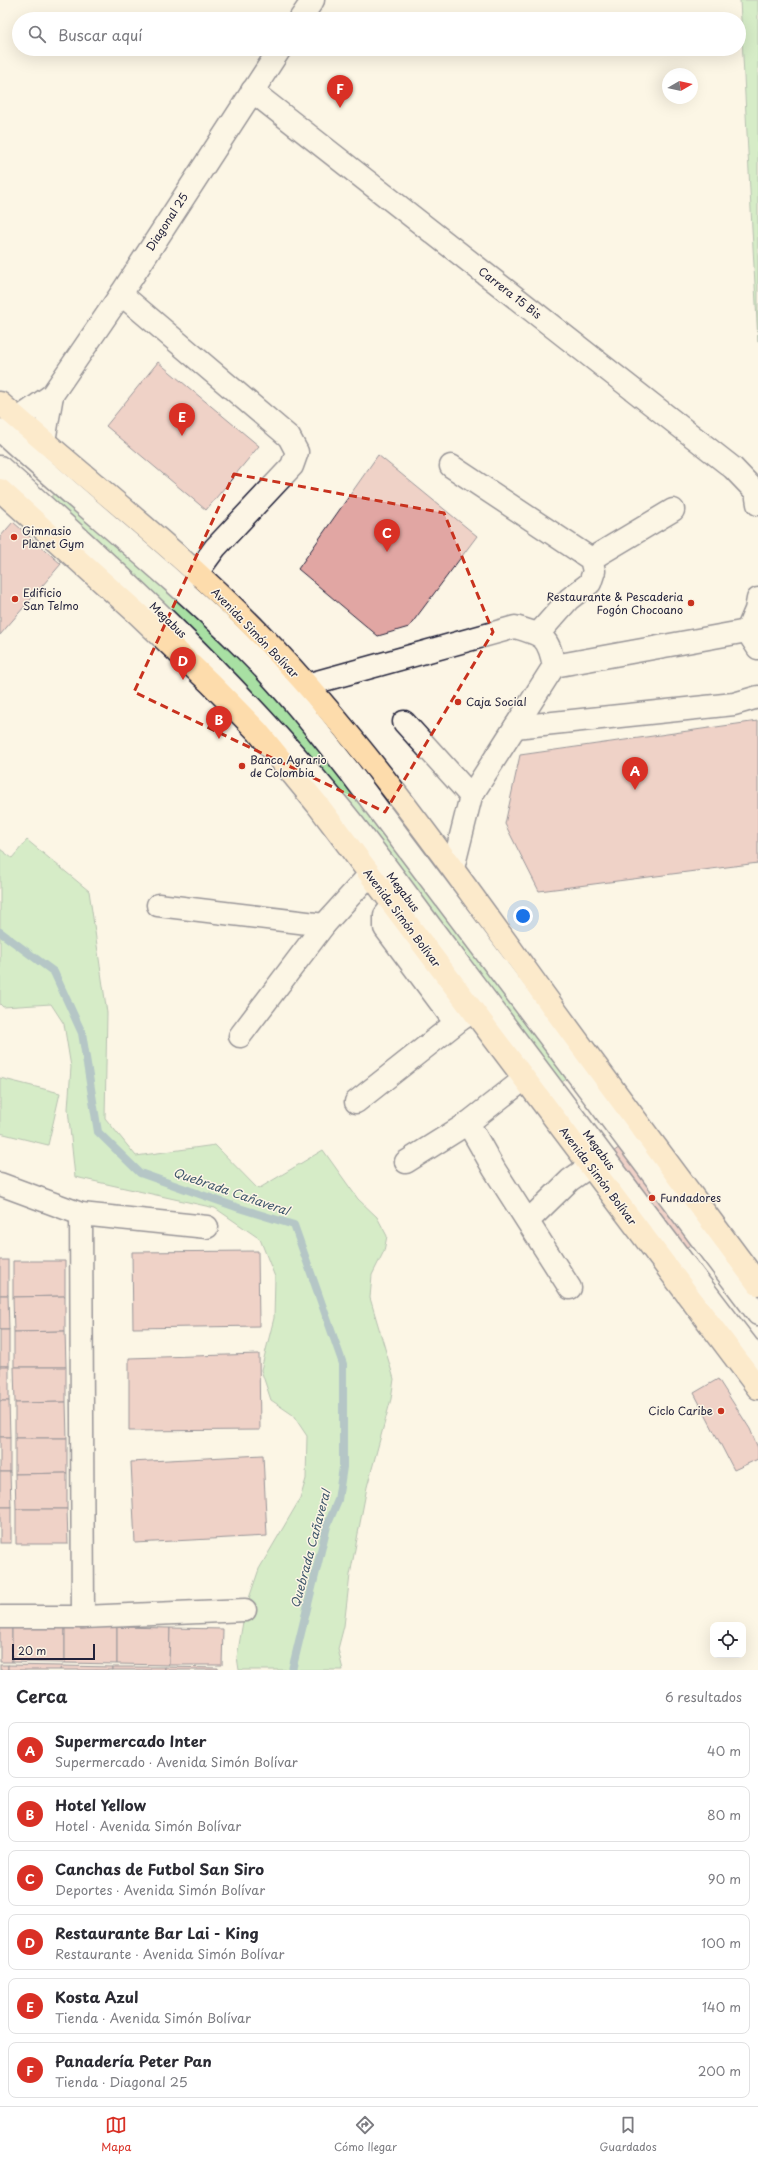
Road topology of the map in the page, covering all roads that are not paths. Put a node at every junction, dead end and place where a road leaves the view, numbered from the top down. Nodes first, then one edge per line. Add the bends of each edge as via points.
1 (313, 0) edge
2 (305, 12) edge
3 (275, 56) edge
4 (252, 91) junction
5 (121, 294) junction
6 (52, 395) junction
7 (0, 403) edge
8 (6, 430) edge
9 (37, 449) junction
10 (451, 466) dead end
11 (3, 484) edge
12 (758, 504) edge
13 (673, 510) dead end
14 (591, 559) junction
15 (196, 574) junction
16 (758, 599) edge
17 (538, 634) junction
18 (752, 640) edge
19 (554, 666) junction
20 (306, 685) junction
21 (758, 697) edge
22 (404, 722) dead end
23 (515, 727) junction
24 (471, 796) junction
25 (453, 868) junction
26 (370, 874) junction
27 (158, 905) dead end
28 (324, 926) junction
29 (467, 1015) junction
30 (240, 1036) dead end
31 (523, 1080) junction
32 (356, 1102) dead end
33 (468, 1123) junction
34 (406, 1162) dead end
35 (590, 1166) junction
36 (0, 1184) edge
37 (81, 1214) junction
38 (528, 1221) junction
39 (207, 1227) dead end
40 (758, 1284) edge
41 (570, 1288) dead end
42 (758, 1314) edge
43 (758, 1360) edge
44 (758, 1388) edge
45 (245, 1610) dead end
46 (0, 1617) edge
47 (82, 1617) junction

1 - 2 street
3 - 4 street, Diagonal 25
4 - 5 street, Diagonal 25
4 - 12 street, Carrera 15 Bis via 733,468 756,492
5 - 6 street, Diagonal 25
5 - 15 street via 289,437 297,452 292,466 216,548
6 - 8 street, Diagonal 25
6 - 9 street, Diagonal 25
7 - 8 main road, Avenida Simón Bolívar
8 - 9 main road, Avenida Simón Bolívar
9 - 11 street
9 - 15 main road, Avenida Simón Bolívar
9 - 42 street via 246,650 293,701 360,785
10 - 14 street
11 - 26 main road, Avenida Simón Bolívar via 257,731
11 - 43 street, Megabus via 149,602 267,723 328,793
13 - 14 street
14 - 17 street via 594,571 590,583 570,599
15 - 20 main road, Avenida Simón Bolívar via 262,636
16 - 18 street
17 - 19 street via 550,646
17 - 20 street via 515,627
18 - 19 street
19 - 23 street
20 - 25 main road, Avenida Simón Bolívar
21 - 23 street via 734,704
22 - 24 street
23 - 24 street
24 - 25 street
25 - 40 main road, Avenida Simón Bolívar via 592,1061
26 - 28 street
26 - 29 main road, Avenida Simón Bolívar
27 - 28 street
28 - 30 street
29 - 31 main road, Avenida Simón Bolívar
29 - 32 street
31 - 33 street
31 - 35 main road, Avenida Simón Bolívar
33 - 34 street
33 - 38 street
35 - 38 street via 570,1180
35 - 44 main road, Avenida Simón Bolívar
36 - 37 street
37 - 39 street
37 - 47 street
38 - 41 street
45 - 47 street
46 - 47 street

